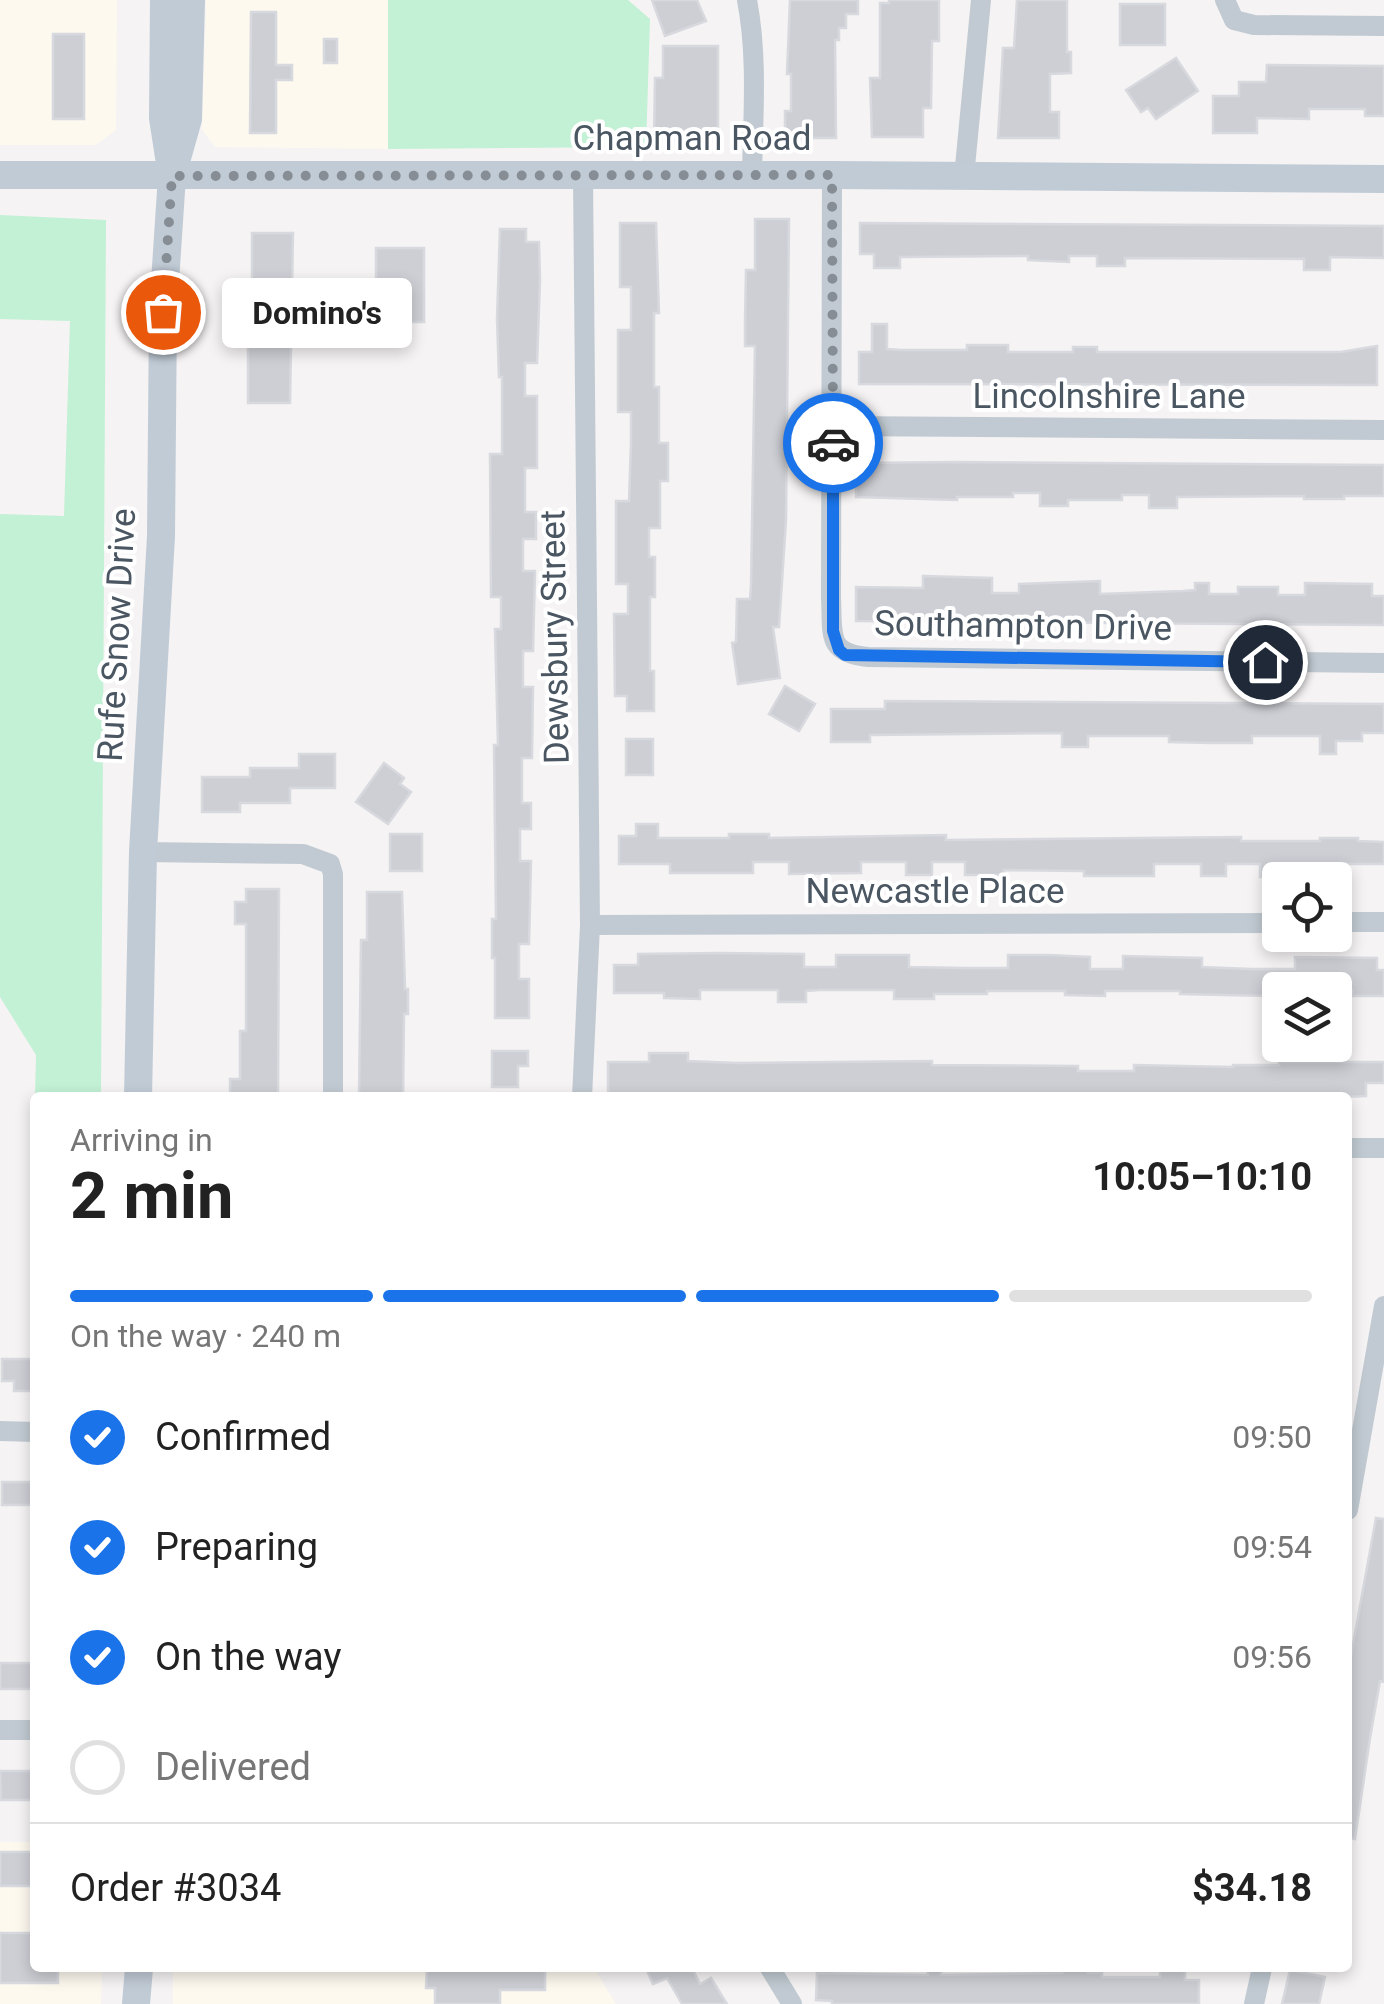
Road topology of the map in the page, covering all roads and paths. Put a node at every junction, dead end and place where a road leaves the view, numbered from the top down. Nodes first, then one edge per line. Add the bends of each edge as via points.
1 (164, 0) edge
2 (191, 0) edge
3 (747, 0) edge
4 (981, 0) edge
5 (1225, 0) edge
6 (1384, 26) edge
7 (752, 175) junction
8 (832, 175) junction
9 (0, 176) edge
10 (172, 176) junction
11 (583, 176) junction
12 (964, 177) junction
13 (1384, 179) edge
14 (834, 426) junction
15 (1384, 430) edge
16 (1384, 663) edge
17 (142, 852) junction
18 (1352, 922) edge
19 (1384, 922) edge
20 (1262, 923) edge
21 (590, 925) junction
22 (138, 1092) edge
23 (333, 1092) edge
24 (582, 1092) edge
25 (1352, 1148) edge
26 (1384, 1148) edge
27 (1384, 1306) edge
28 (1352, 1373) edge
29 (1371, 1373) junction
30 (0, 1431) edge
31 (30, 1432) edge
32 (1352, 1486) edge
33 (0, 1730) edge
34 (30, 1730) edge
35 (138, 1972) edge
36 (772, 1972) edge
37 (1261, 1972) edge
38 (136, 2004) edge
39 (792, 2004) edge
40 (1254, 2004) edge

1 - 10 street, Rufe Snow Drive via 163,118
2 - 10 street, Rufe Snow Drive via 188,119
3 - 7 street via 753,30
4 - 12 street
5 - 6 street via 1234,20 1254,25
7 - 8 street, Chapman Road
7 - 11 street, Chapman Road
8 - 12 street, Chapman Road
8 - 14 street, Southampton Drive
9 - 10 street, Chapman Road
10 - 11 street, Chapman Road
10 - 17 street, Rufe Snow Drive via 163,312 162,536
11 - 21 street, Dewsbury Street
12 - 13 street, Chapman Road
14 - 15 street, Lincolnshire Lane
14 - 16 street, Southampton Drive via 833,631 845,655
17 - 22 street, Rufe Snow Drive
17 - 23 street via 303,854 330,864
18 - 19 street
20 - 21 street, Newcastle Place
21 - 24 street, Dewsbury Street
25 - 26 street
27 - 29 street
28 - 29 street
29 - 32 street
30 - 31 street
33 - 34 street
35 - 38 street
36 - 39 street
37 - 40 street

